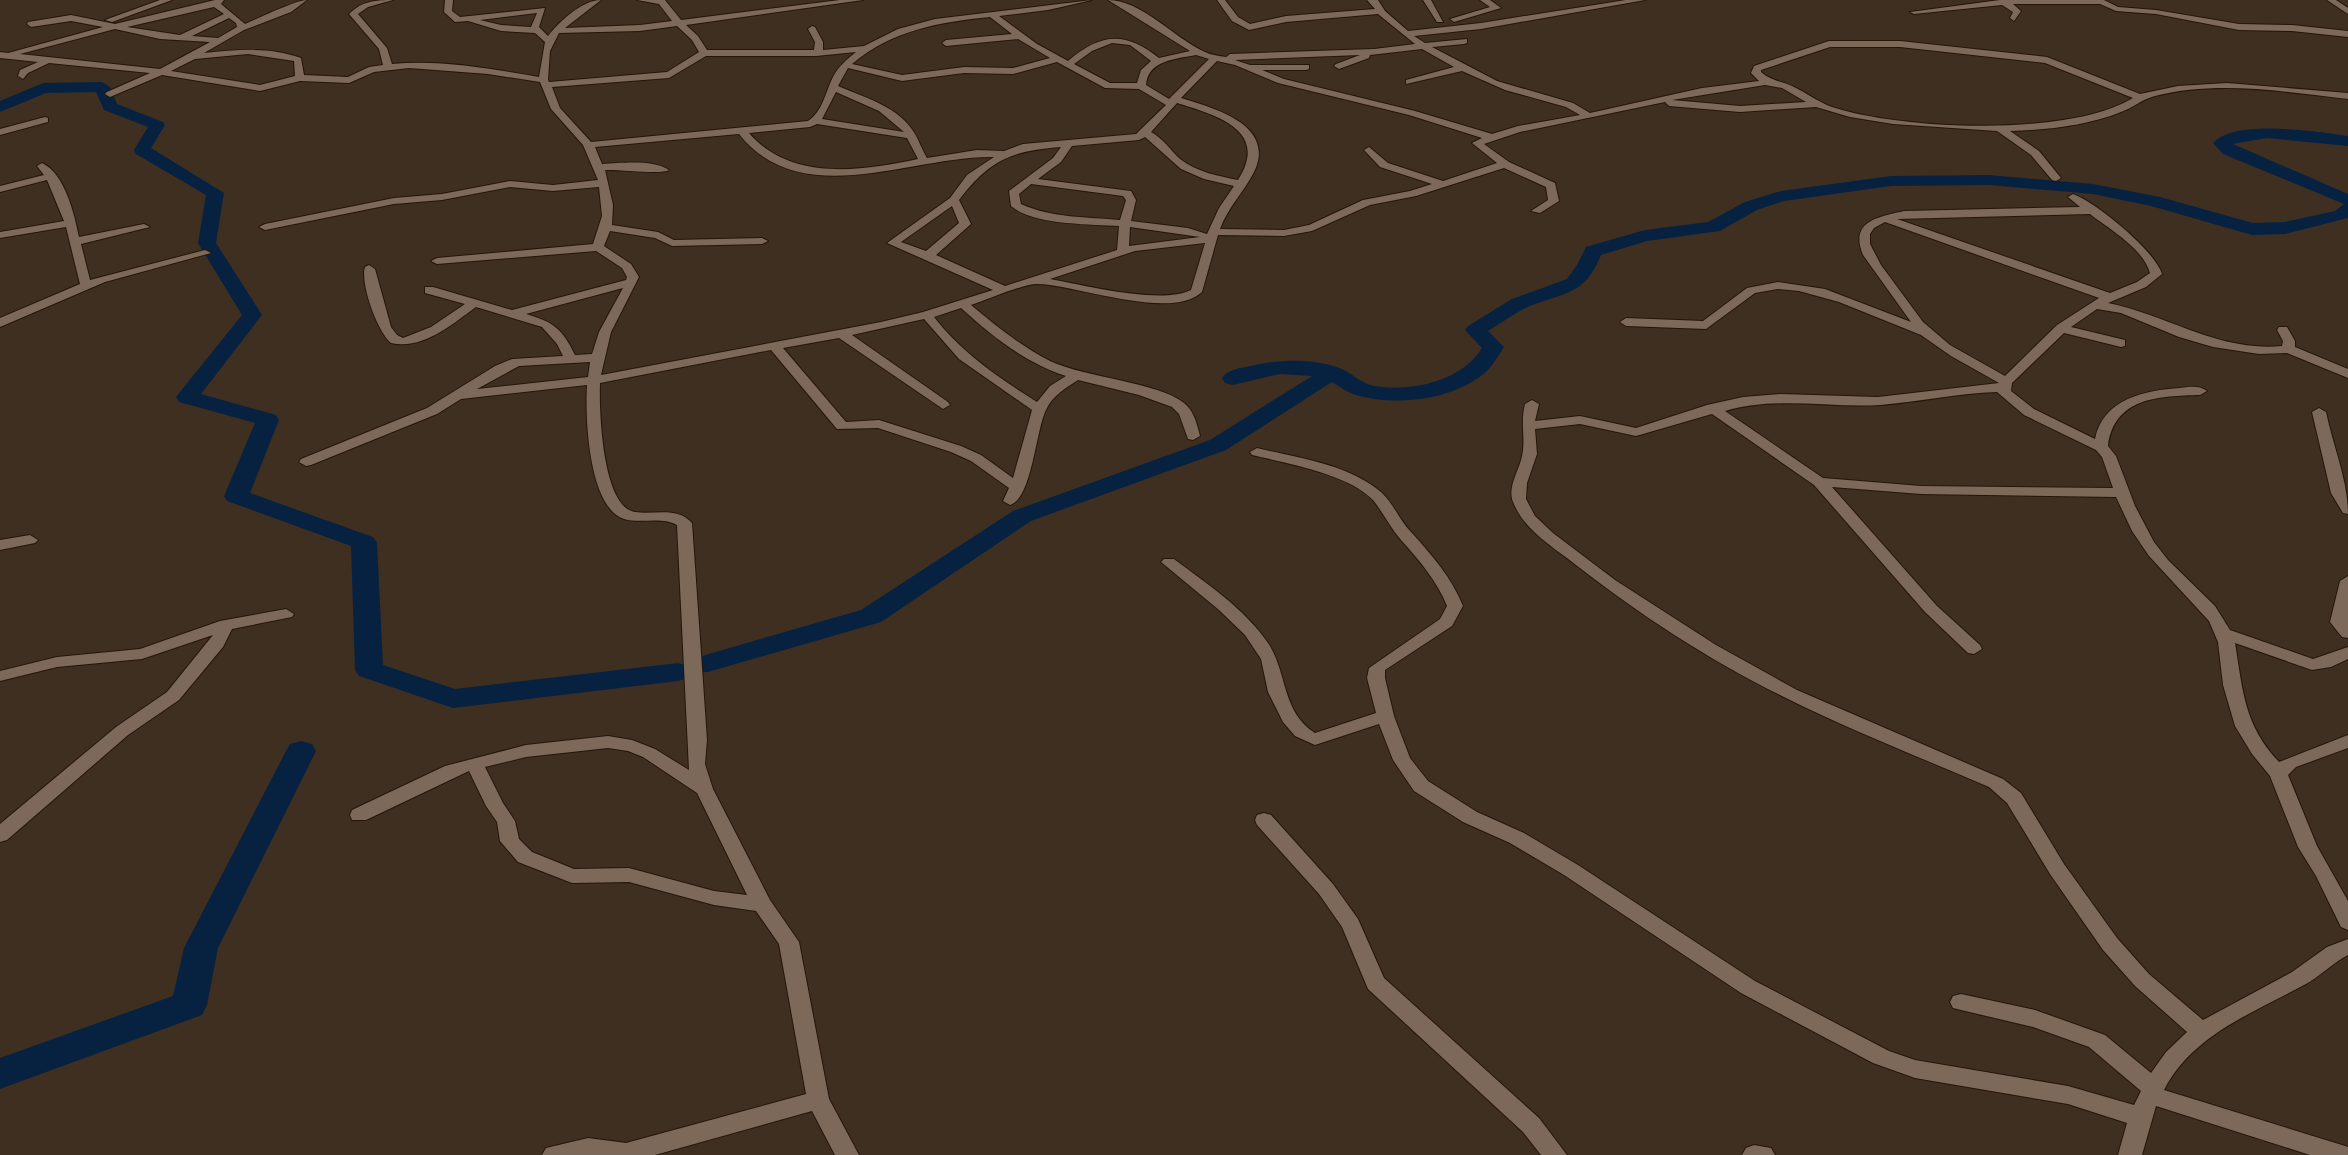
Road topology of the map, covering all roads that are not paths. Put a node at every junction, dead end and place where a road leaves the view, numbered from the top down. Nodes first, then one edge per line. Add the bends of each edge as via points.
1 (168, 0) edge
2 (303, 0) edge
3 (389, 0) edge
4 (449, 0) edge
5 (597, 0) edge
6 (641, 0) edge
7 (859, 0) edge
8 (1088, 0) edge
9 (1112, 0) edge
10 (1221, 0) edge
11 (1353, 0) edge
12 (1371, 0) edge
13 (1427, 0) edge
14 (1484, 0) edge
15 (1641, 0) edge
16 (2331, 0) edge
17 (2098, 1) edge
18 (218, 2) edge
19 (1968, 2) edge
20 (2004, 2) edge
21 (1379, 11) junction
22 (1914, 12) dead end
23 (2348, 12) edge
24 (230, 14) junction
25 (992, 15) junction
26 (1344, 15) junction
27 (2014, 18) dead end
28 (469, 19) junction
29 (97, 23) junction
30 (1409, 23) dead end
31 (680, 24) junction
32 (1396, 24) junction
33 (109, 28) junction
34 (241, 28) junction
35 (812, 29) dead end
36 (536, 30) junction
37 (1406, 34) junction
38 (2348, 34) edge
39 (552, 36) junction
40 (1018, 36) junction
41 (180, 38) junction
42 (55, 39) junction
43 (217, 40) junction
44 (1464, 41) dead end
45 (946, 43) dead end
46 (1422, 47) junction
47 (867, 48) junction
48 (818, 52) junction
49 (1196, 52) junction
50 (1374, 52) junction
51 (704, 53) junction
52 (3, 55) edge
53 (193, 56) junction
54 (1220, 57) junction
55 (1057, 59) junction
56 (46, 61) junction
57 (1157, 61) junction
58 (1069, 64) junction
59 (845, 65) junction
60 (1339, 65) dead end
61 (388, 67) junction
62 (1250, 67) junction
63 (1306, 67) dead end
64 (1463, 68) junction
65 (163, 72) junction
66 (23, 76) dead end
67 (300, 78) junction
68 (545, 82) junction
69 (1409, 82) dead end
70 (1765, 82) junction
71 (1143, 87) junction
72 (834, 88) junction
73 (110, 94) dead end
74 (2348, 96) edge
75 (2138, 97) junction
76 (1175, 98) junction
77 (1649, 102) junction
78 (1816, 104) junction
79 (1578, 108) junction
80 (1626, 109) junction
81 (1585, 117) junction
82 (45, 120) dead end
83 (816, 121) junction
84 (1999, 128) junction
85 (742, 131) junction
86 (0, 132) edge
87 (1145, 133) junction
88 (911, 136) junction
89 (1490, 137) junction
90 (1070, 142) junction
91 (588, 145) junction
92 (1369, 150) dead end
93 (1005, 154) junction
94 (925, 162) junction
95 (1505, 164) junction
96 (43, 166) dead end
97 (597, 167) junction
98 (664, 170) dead end
99 (51, 176) junction
100 (2056, 178) dead end
101 (1029, 181) junction
102 (603, 183) junction
103 (1241, 184) junction
104 (1443, 184) junction
105 (0, 189) edge
106 (2073, 197) dead end
107 (954, 200) junction
108 (2091, 210) junction
109 (1536, 211) dead end
110 (1883, 218) junction
111 (71, 223) junction
112 (1125, 223) junction
113 (144, 227) dead end
114 (265, 227) dead end
115 (606, 227) junction
116 (0, 235) edge
117 (1212, 236) junction
118 (762, 241) dead end
119 (74, 242) junction
120 (598, 247) junction
121 (1123, 251) junction
122 (205, 253) dead end
123 (928, 256) junction
124 (437, 261) dead end
125 (369, 269) dead end
126 (1039, 280) junction
127 (632, 282) junction
128 (86, 285) junction
129 (429, 290) dead end
130 (1004, 290) junction
131 (2109, 298) junction
132 (962, 303) junction
133 (473, 304) junction
134 (2094, 305) junction
135 (511, 314) junction
136 (927, 315) junction
137 (0, 323) edge
138 (1626, 323) dead end
139 (2061, 328) junction
140 (2283, 330) dead end
141 (1924, 332) junction
142 (842, 334) junction
143 (2121, 343) dead end
144 (775, 347) junction
145 (2288, 349) junction
146 (570, 358) junction
147 (599, 358) junction
148 (547, 359) junction
149 (2348, 374) edge
150 (1076, 375) junction
151 (585, 381) junction
152 (2005, 384) junction
153 (2200, 391) dead end
154 (459, 395) junction
155 (1532, 404) dead end
156 (943, 405) dead end
157 (1712, 408) junction
158 (1039, 409) junction
159 (2319, 412) dead end
160 (1528, 426) junction
161 (1193, 436) dead end
162 (2101, 447) junction
163 (1257, 452) dead end
164 (306, 462) dead end
165 (1819, 482) junction
166 (1017, 487) junction
167 (2124, 494) junction
168 (1010, 500) dead end
169 (2348, 510) edge
170 (30, 540) dead end
171 (0, 545) edge
172 (1169, 562) dead end
173 (2348, 581) edge
174 (286, 614) dead end
175 (226, 625) junction
176 (2224, 633) junction
177 (2348, 633) edge
178 (1974, 649) dead end
179 (2348, 652) edge
180 (0, 676) edge
181 (1385, 716) junction
182 (2348, 741) edge
183 (474, 763) junction
184 (2278, 773) junction
185 (704, 789) junction
186 (359, 814) dead end
187 (1264, 820) dead end
188 (0, 835) edge
189 (762, 905) junction
190 (2348, 922) edge
191 (2348, 947) edge
192 (1961, 1002) dead end
193 (2201, 1031) junction
194 (2151, 1091) junction
195 (818, 1100) junction
196 (2140, 1117) junction
197 (587, 1151) edge
198 (554, 1155) edge
199 (847, 1155) edge
200 (1555, 1155) edge
201 (1754, 1155) edge
202 (1763, 1155) edge
203 (2130, 1155) edge
204 (2342, 1155) edge

1 - 29 street
2 - 34 street
3 - 61 street via 365,5 353,15 383,48
4 - 28 street via 448,12 453,18
5 - 39 street
6 - 31 street via 662,2
7 - 31 street
8 - 25 street
9 - 49 street
10 - 26 street via 1235,19 1249,27
11 - 26 street
12 - 21 street
13 - 14 street via 1436,20 1497,8
15 - 37 street
16 - 23 street
17 - 20 street
17 - 38 street via 2116,9 2239,27
18 - 24 street
18 - 33 street
19 - 20 street
19 - 22 street
20 - 27 street via 2017,11
21 - 26 street
21 - 32 street
24 - 34 street
24 - 41 street
25 - 40 street
25 - 47 street via 925,22
28 - 36 street via 500,28
28 - 36 street via 542,10
29 - 33 street
29 - 42 street via 71,18 34,32
30 - 32 street
31 - 39 street
31 - 51 street via 699,40
32 - 37 street
33 - 41 street
33 - 42 street
34 - 43 street
35 - 48 street via 819,41
36 - 39 street
37 - 46 street
39 - 68 street via 543,54
40 - 45 street
40 - 55 street
41 - 43 street
42 - 52 street
43 - 53 street
44 - 46 street
46 - 50 street
46 - 64 street
47 - 48 street
47 - 59 street
48 - 51 street
49 - 54 street
49 - 57 street
50 - 54 street
50 - 60 street
51 - 68 street via 669,75
52 - 56 street
53 - 65 street
53 - 67 street via 247,51 290,57 298,60
54 - 62 street
54 - 76 street
55 - 58 street
55 - 59 street via 1007,72 964,70 902,78
56 - 65 street
56 - 66 street
57 - 58 street via 1132,43 1114,41 1087,48
57 - 71 street via 1144,70
58 - 71 street via 1108,86
59 - 72 street
61 - 67 street via 349,80
61 - 68 street via 447,67
62 - 63 street
62 - 89 street via 1280,81
64 - 69 street
64 - 79 street via 1503,86
65 - 67 street via 260,88
65 - 73 street
68 - 91 street via 557,113
70 - 75 street via 1756,73 1758,68 1829,44 1876,42 2047,60
70 - 77 street
70 - 78 street via 1790,86
71 - 76 street
71 - 76 street
72 - 83 street
72 - 88 street via 896,118
74 - 75 street via 2233,83
75 - 84 street via 2103,114
76 - 87 street
76 - 103 street via 1221,115 1247,133 1254,156
77 - 78 street via 1741,109
77 - 80 street
78 - 84 street via 1854,115
79 - 80 street
79 - 81 street
80 - 81 street
81 - 89 street
82 - 86 street
83 - 85 street
83 - 88 street
84 - 100 street via 2035,153
85 - 91 street
85 - 94 street via 762,153 824,174 860,174
87 - 90 street via 1132,139
87 - 103 street via 1163,142 1174,159 1193,171
88 - 94 street
89 - 95 street via 1477,145
90 - 93 street via 1023,147
90 - 101 street via 1057,160
91 - 97 street
92 - 104 street via 1384,165
93 - 94 street via 971,153
93 - 107 street via 971,177
95 - 104 street
95 - 109 street via 1551,185 1555,201
96 - 99 street
97 - 98 street
97 - 102 street
99 - 105 street
99 - 111 street
101 - 112 street via 1127,193 1131,200
101 - 112 street via 1013,193 1016,206 1024,210
102 - 114 street via 553,188 510,184
102 - 115 street
103 - 117 street
104 - 117 street via 1367,202 1312,229
106 - 108 street
107 - 123 street via 965,224
107 - 123 street via 893,243
108 - 110 street
108 - 131 street via 2143,252 2157,270 2150,280
110 - 131 street
110 - 141 street via 1868,230 1865,252
111 - 116 street
111 - 119 street
112 - 117 street
112 - 121 street
113 - 119 street
115 - 118 street via 659,235 672,243
115 - 120 street
117 - 121 street
117 - 126 street via 1201,281 1185,299
119 - 128 street
120 - 124 street
120 - 127 street via 631,271
121 - 126 street
122 - 128 street
123 - 130 street
125 - 133 street via 381,315 396,340 418,339
126 - 130 street
127 - 135 street
127 - 147 street via 610,320
128 - 137 street
129 - 133 street
130 - 132 street
131 - 134 street
132 - 136 street
132 - 150 street via 1021,351
133 - 135 street
134 - 139 street
134 - 145 street via 2130,311 2213,343
135 - 146 street via 546,324
136 - 142 street
136 - 158 street via 957,351
138 - 141 street via 1706,325 1741,296 1774,287 1843,298
139 - 143 street
139 - 152 street
140 - 145 street
141 - 152 street
142 - 144 street
142 - 156 street
144 - 151 street
144 - 166 street via 842,426 879,424 956,449 976,457
145 - 149 street
146 - 147 street
146 - 148 street
147 - 151 street
148 - 151 street
148 - 154 street via 517,362
150 - 158 street via 1055,389
150 - 161 street via 1175,403 1189,419
151 - 154 street
151 - 185 street via 594,409 601,471 613,501 628,515 675,516 684,523 696,764
152 - 157 street via 1878,401 1780,398
152 - 162 street via 2011,399 2029,412
153 - 162 street via 2144,397 2121,409 2108,420
154 - 164 street via 399,426
155 - 160 street
157 - 160 street via 1636,432 1580,420
157 - 165 street
158 - 166 street
159 - 169 street via 2333,479
160 - 193 street via 1530,454 1519,499 1529,518 1548,536 1609,583 1722,656 1791,694 1996,783 2014,799 2110,944 2142,980
162 - 167 street
163 - 181 street via 1350,479 1378,497 1450,593 1455,606 1446,622 1377,668
165 - 167 street via 1921,490
165 - 178 street via 1931,608
166 - 168 street
167 - 176 street via 2152,551 2211,609
170 - 171 street
172 - 181 street via 1256,637 1270,661 1281,704 1308,737
173 - 177 street via 2339,622
174 - 175 street
175 - 180 street via 142,654 57,662
175 - 188 street via 173,696 122,731
176 - 179 street via 2312,665
176 - 184 street via 2242,726
181 - 196 street via 1402,760 1440,800 1571,870 1748,987 1881,1057 1915,1069 2068,1095
182 - 184 street via 2290,763
183 - 185 street via 608,741 649,753
183 - 186 street
183 - 189 street via 506,821 510,841 524,857 572,876 629,875 714,898
184 - 190 street via 2308,847
185 - 189 street
187 - 200 street via 1351,924 1375,983 1531,1125
189 - 195 street via 789,942
191 - 193 street
192 - 194 street via 2046,1022 2097,1041
193 - 194 street via 2179,1050
194 - 196 street
194 - 204 street
195 - 197 street via 626,1153
195 - 199 street
196 - 203 street
197 - 198 street
201 - 202 street

